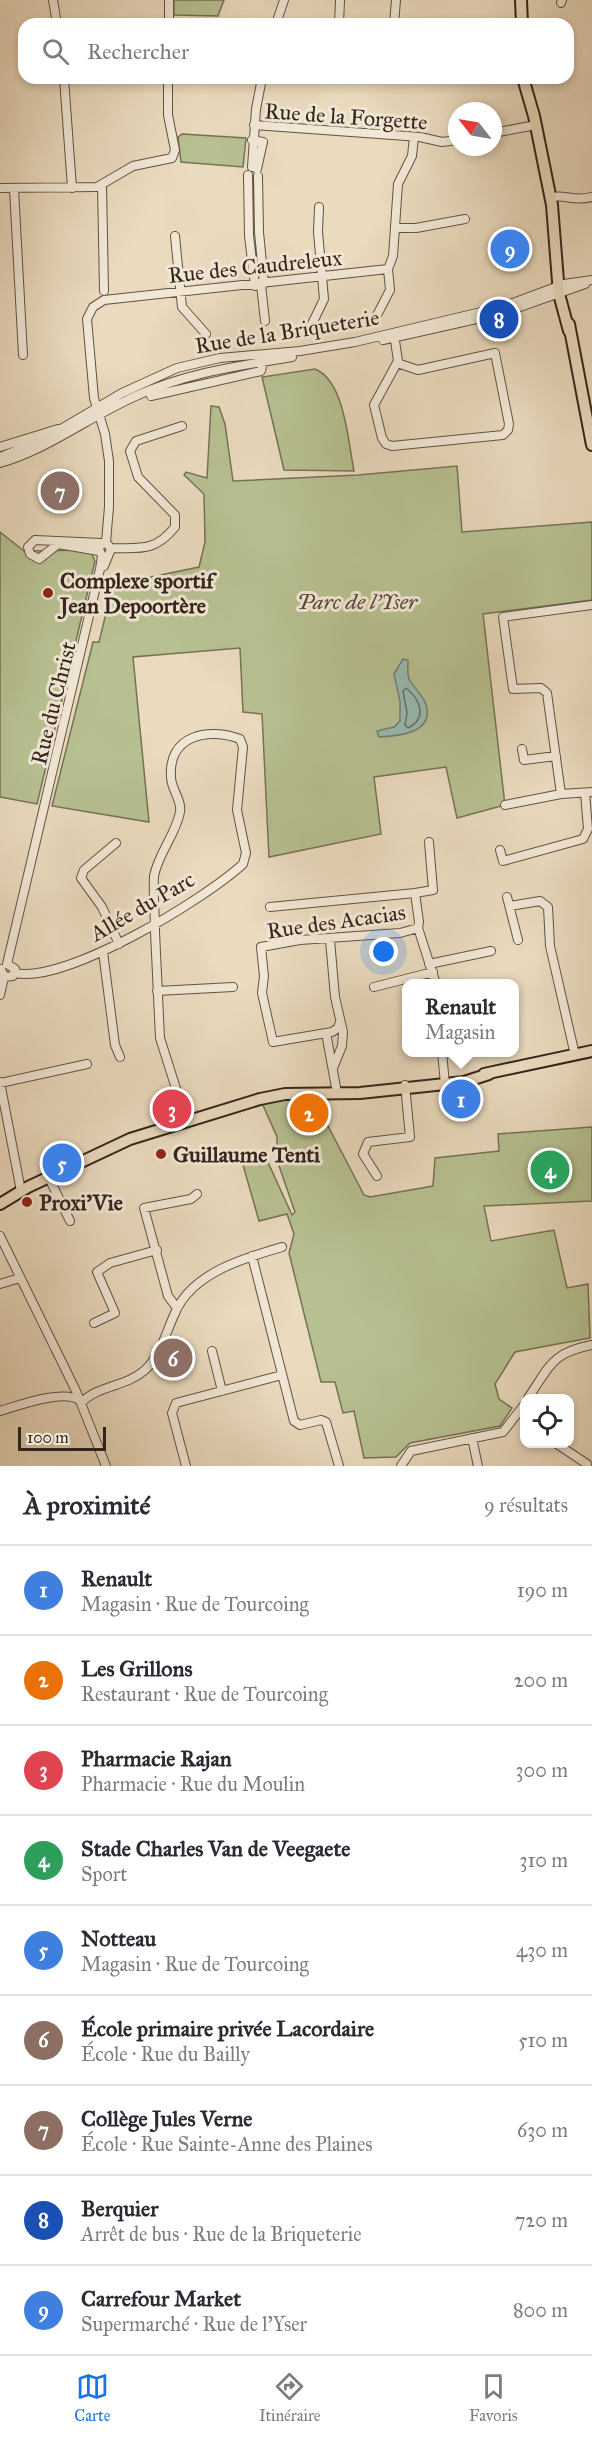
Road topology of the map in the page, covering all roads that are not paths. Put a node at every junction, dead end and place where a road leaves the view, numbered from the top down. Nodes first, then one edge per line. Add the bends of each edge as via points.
1 (53, 0) edge
2 (169, 0) edge
3 (284, 0) edge
4 (340, 0) edge
5 (396, 0) edge
6 (521, 0) edge
7 (56, 18) edge
8 (169, 18) edge
9 (278, 18) edge
10 (339, 18) edge
11 (394, 18) edge
12 (522, 18) edge
13 (64, 84) edge
14 (168, 84) edge
15 (261, 84) edge
16 (525, 84) edge
17 (254, 125) junction
18 (536, 125) junction
19 (502, 131) edge
20 (414, 137) junction
21 (448, 140) edge
22 (102, 185) junction
23 (0, 188) edge
24 (72, 188) junction
25 (14, 189) junction
26 (551, 197) junction
27 (592, 197) edge
28 (319, 207) dead end
29 (465, 219) dead end
30 (395, 228) junction
31 (175, 236) dead end
32 (388, 269) junction
33 (322, 277) junction
34 (592, 280) edge
35 (260, 285) junction
36 (562, 289) junction
37 (104, 291) dead end
38 (180, 293) junction
39 (376, 317) dead end
40 (265, 321) dead end
41 (311, 326) dead end
42 (206, 334) dead end
43 (394, 335) junction
44 (282, 353) junction
45 (23, 355) dead end
46 (252, 355) junction
47 (263, 362) junction
48 (397, 363) junction
49 (151, 396) dead end
50 (98, 411) junction
51 (182, 426) dead end
52 (63, 428) junction
53 (592, 445) edge
54 (0, 447) edge
55 (22, 448) junction
56 (0, 457) edge
57 (0, 463) edge
58 (104, 548) junction
59 (592, 605) edge
60 (522, 749) dead end
61 (556, 756) junction
62 (588, 793) edge
63 (561, 794) junction
64 (505, 805) dead end
65 (429, 842) dead end
66 (116, 843) dead end
67 (500, 850) dead end
68 (415, 893) junction
69 (507, 897) dead end
70 (510, 906) junction
71 (270, 908) dead end
72 (155, 925) junction
73 (418, 928) junction
74 (330, 940) junction
75 (518, 940) dead end
76 (119, 944) junction
77 (491, 951) dead end
78 (103, 952) junction
79 (431, 968) junction
80 (3, 970) edge
81 (15, 973) junction
82 (434, 979) edge
83 (233, 987) dead end
84 (374, 987) dead end
85 (157, 991) junction
86 (0, 995) edge
87 (340, 1022) junction
88 (326, 1033) junction
89 (592, 1051) edge
90 (574, 1055) junction
91 (120, 1057) dead end
92 (442, 1057) edge
93 (87, 1064) dead end
94 (333, 1068) junction
95 (445, 1081) junction
96 (0, 1083) edge
97 (405, 1085) junction
98 (337, 1093) junction
99 (186, 1120) junction
100 (377, 1176) dead end
101 (49, 1178) junction
102 (21, 1191) junction
103 (197, 1194) dead end
104 (0, 1204) edge
105 (70, 1221) dead end
106 (0, 1236) edge
107 (282, 1247) dead end
108 (157, 1250) junction
109 (252, 1256) junction
110 (20, 1278) junction
111 (0, 1284) edge
112 (177, 1308) junction
113 (94, 1323) dead end
114 (592, 1346) edge
115 (212, 1351) dead end
116 (282, 1375) junction
117 (222, 1391) junction
118 (531, 1394) edge
119 (80, 1402) junction
120 (0, 1411) edge
121 (520, 1411) edge
122 (516, 1417) junction
123 (520, 1419) edge
124 (472, 1438) junction
125 (564, 1448) edge
126 (588, 1462) edge
127 (106, 1466) edge
128 (186, 1466) edge
129 (339, 1466) edge
130 (401, 1466) edge
131 (477, 1466) edge

1 - 7 street
2 - 8 street
3 - 9 street
4 - 10 street
5 - 11 street
6 - 12 main road
13 - 24 street
14 - 22 street via 174,155 133,166
15 - 17 street
16 - 18 main road
17 - 20 street, Rue de la Forgette
17 - 35 street, Rue de la Forgette via 252,140 263,142 254,172 249,226
18 - 19 street
18 - 26 main road
20 - 21 street, Rue de la Forgette
20 - 30 street via 412,156 398,184
22 - 24 street
22 - 37 street
23 - 25 street
24 - 25 street
25 - 45 street
26 - 27 street via 564,195 577,201
26 - 36 main road
28 - 33 street
29 - 30 street
30 - 32 street
31 - 38 street
32 - 33 street, Rue des Caudreleux
32 - 39 street via 390,290
33 - 35 street, Rue des Caudreleux
33 - 41 street via 324,299
34 - 36 street, Rue de la Briqueterie
35 - 38 street, Rue des Caudreleux
35 - 40 street
36 - 43 street, Rue de la Briqueterie
36 - 53 main road
38 - 42 street via 183,309
38 - 50 street, Rue des Caudreleux via 104,300 90,310 87,323
43 - 44 street, Rue de la Briqueterie
43 - 47 street, Rue de la Briqueterie
43 - 48 street
44 - 46 street, Rue de la Briqueterie
44 - 47 street
46 - 47 street
46 - 50 street, Rue de la Briqueterie via 177,368
47 - 49 street, Rue de la Briqueterie via 261,371
47 - 50 street, Rue de la Briqueterie via 178,379
48 - 48 street via 374,405 386,444 503,435 508,430 495,353 418,370
50 - 52 street
50 - 55 street
50 - 58 street, Rue du Christ via 109,461
51 - 58 street via 136,441 130,451 137,474 175,515 175,527 150,547
52 - 55 street
52 - 55 street via 30,437
54 - 55 street
55 - 56 street
55 - 57 street via 10,460
58 - 58 street via 35,540 28,548 39,559 58,544
58 - 80 street, Rue du Christ
59 - 61 street via 503,616 513,689 546,691
60 - 61 street via 524,760
61 - 63 street
62 - 63 street
62 - 67 street via 585,838 503,861
63 - 64 street
65 - 68 street via 433,890
66 - 76 street via 84,870 81,878 102,907
68 - 71 street
68 - 73 street
69 - 70 street
70 - 75 street
70 - 90 street via 540,902 548,907 550,946
72 - 72 street, Allée du Parc via 245,861 238,814 243,747 240,739 223,733 205,733 188,740 176,755 171,779 180,810 156,867
72 - 76 street, Allée du Parc
72 - 85 street
73 - 74 street, Rue des Acacias
73 - 79 street
74 - 87 street
74 - 88 street, Rue des Acacias via 300,940 264,946 260,951 262,993 272,1040 277,1043
76 - 78 street, Allée du Parc
77 - 79 street
78 - 81 street, Allée du Parc via 46,971
78 - 91 street via 115,1045
79 - 82 street
79 - 84 street
80 - 81 street, Allée du Parc via 12,977
80 - 81 street via 13,966
80 - 86 street, Rue du Christ
83 - 85 street
85 - 99 street via 160,1038
87 - 88 street via 336,1030
87 - 94 street via 343,1043
88 - 94 street
89 - 90 main road
90 - 95 main road
92 - 95 street
93 - 96 street
94 - 98 street
95 - 97 main road
96 - 102 street
97 - 98 main road
97 - 100 street via 410,1137 368,1142 364,1150 364,1157
98 - 99 main road via 277,1095
99 - 101 main road via 130,1139
101 - 102 main road
101 - 105 street
102 - 104 main road
103 - 108 street via 191,1199 144,1208
106 - 110 street
107 - 109 street
108 - 112 street via 168,1296
108 - 113 street via 110,1263 97,1272 115,1313
109 - 112 street via 201,1282
109 - 116 street
110 - 111 street
110 - 119 street
112 - 119 street via 158,1354 145,1370
114 - 118 street via 559,1356
115 - 117 street
116 - 117 street
116 - 129 street via 294,1421 303,1425 323,1421 330,1429
117 - 128 street via 178,1402 173,1407
119 - 120 street via 72,1397 48,1398
119 - 127 street
121 - 122 street
122 - 123 street
122 - 124 street via 503,1432
124 - 130 street via 411,1451
124 - 131 street
125 - 126 street

